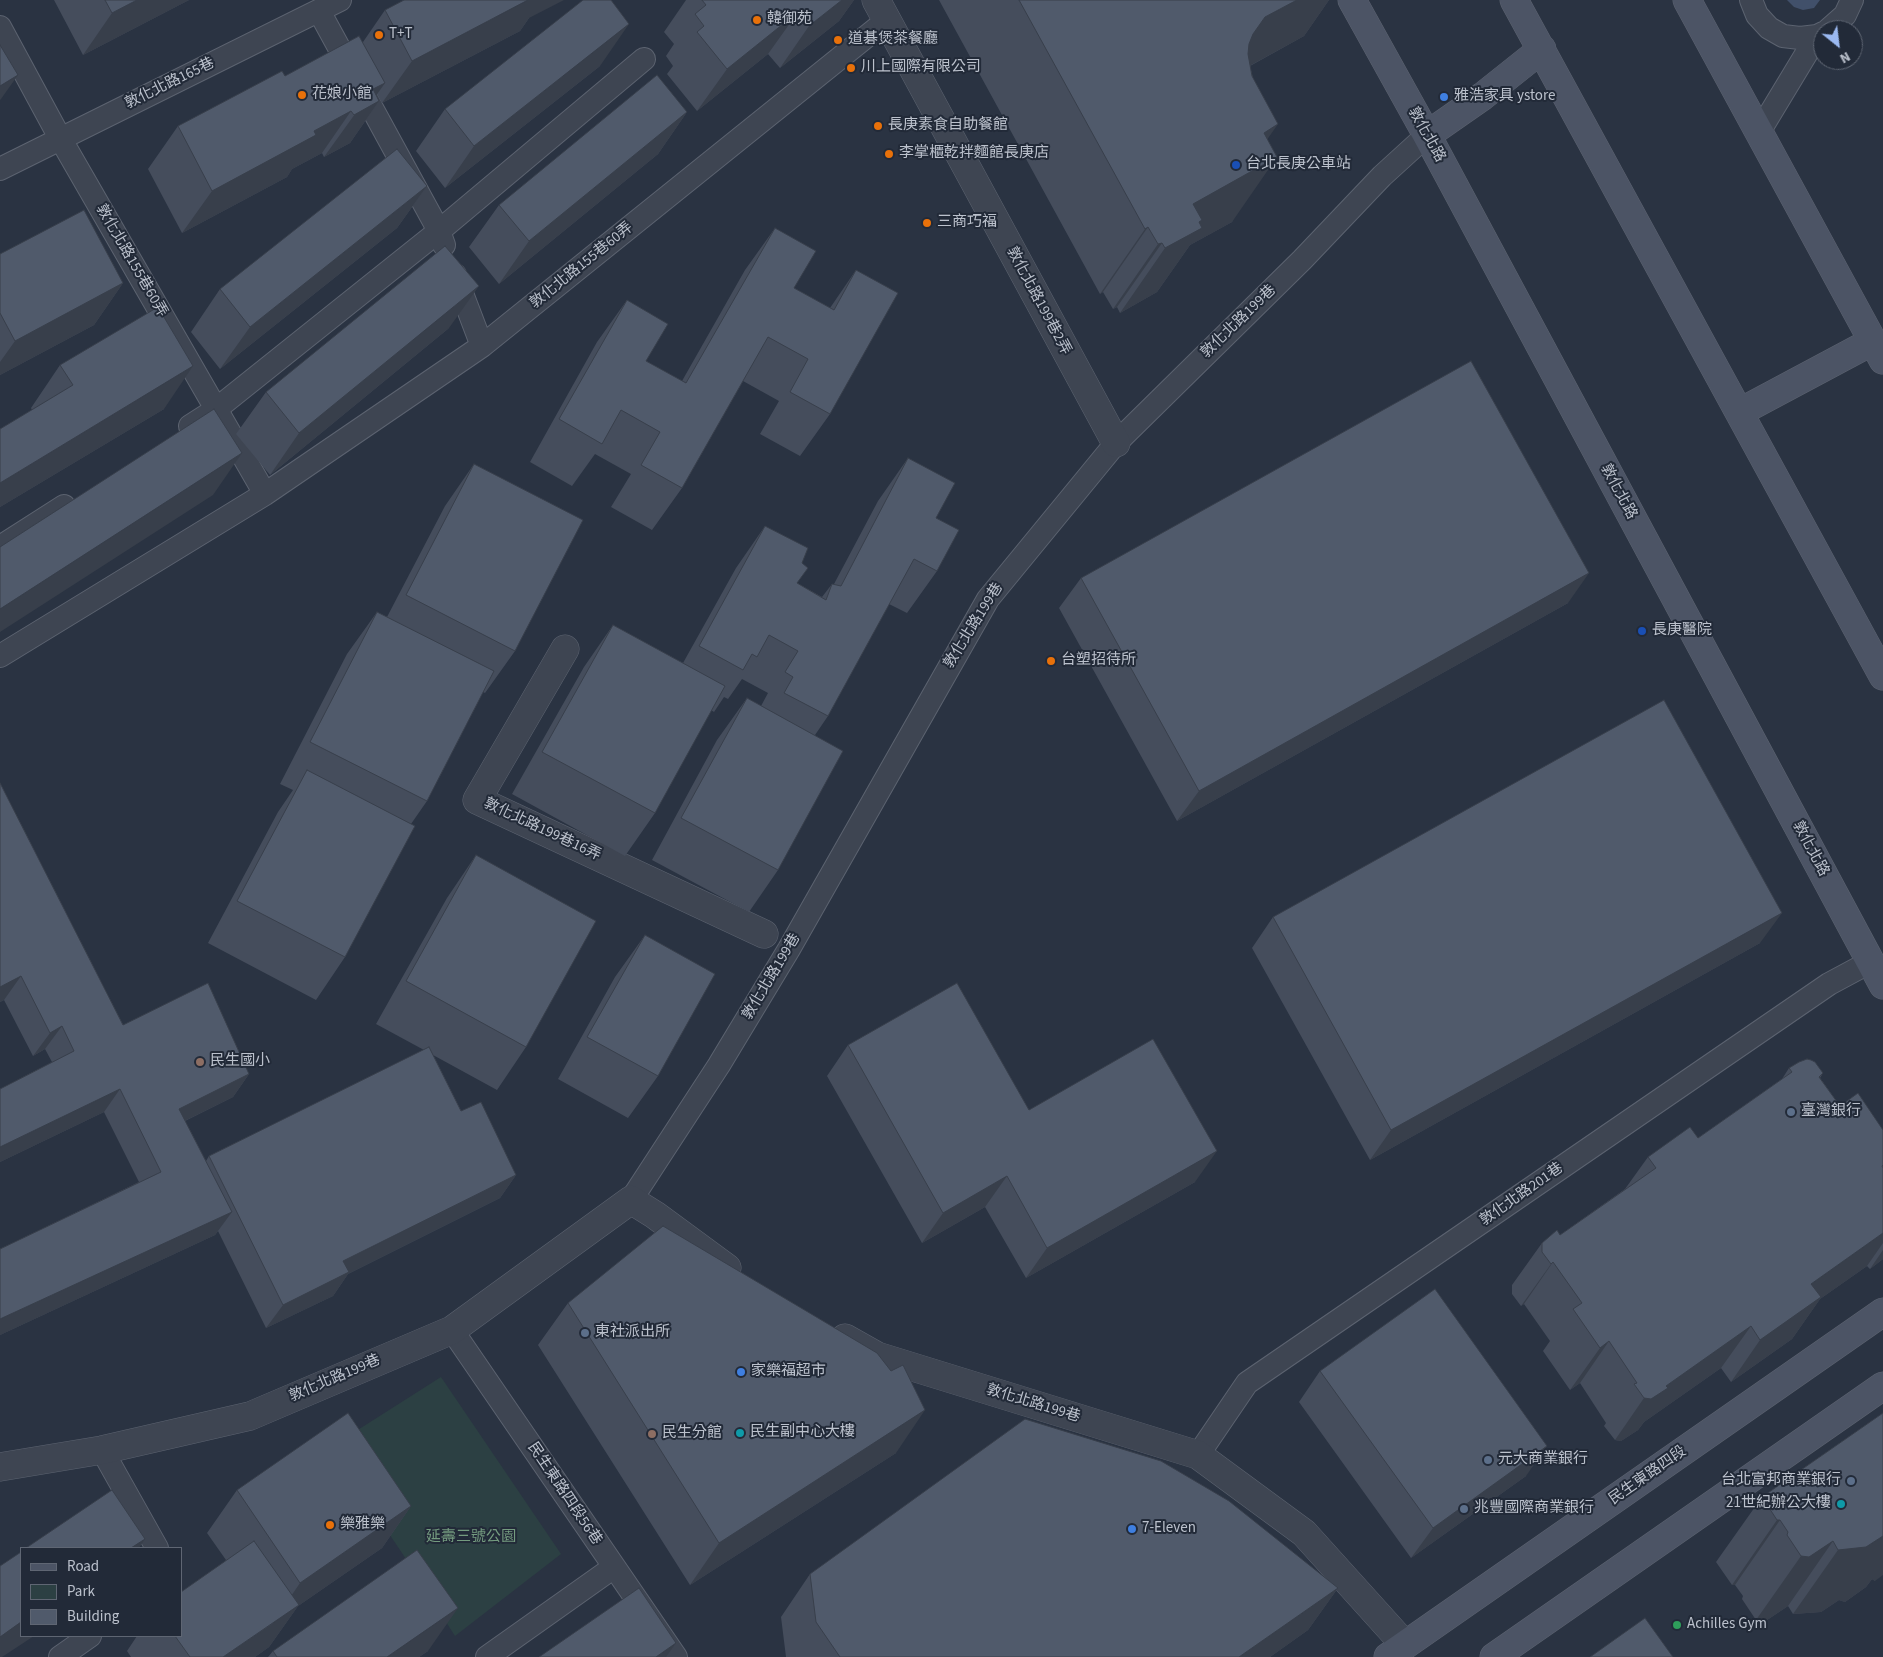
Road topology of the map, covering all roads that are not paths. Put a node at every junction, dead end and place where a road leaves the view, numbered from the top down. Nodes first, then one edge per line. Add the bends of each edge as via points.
1 (340, 0) edge
2 (1352, 0) edge
3 (1514, 0) edge
4 (1687, 0) edge
5 (1751, 0) edge
6 (1852, 0) edge
7 (881, 10) edge
8 (319, 11) junction
9 (1838, 20) edge
10 (0, 27) edge
11 (1813, 35) edge
12 (1813, 48) edge
13 (1542, 50) junction
14 (644, 59) dead end
15 (1759, 132) junction
16 (1427, 135) junction
17 (60, 138) junction
18 (0, 169) edge
19 (439, 231) junction
20 (482, 346) junction
21 (1878, 350) edge
22 (216, 410) junction
23 (1740, 412) junction
24 (174, 436) edge
25 (1116, 443) junction
26 (83, 494) edge
27 (265, 494) junction
28 (0, 547) edge
29 (565, 649) dead end
30 (0, 656) edge
31 (1883, 676) edge
32 (764, 934) dead end
33 (1877, 973) edge
34 (631, 1200) junction
35 (748, 1283) edge
36 (1883, 1312) edge
37 (825, 1327) edge
38 (452, 1330) junction
39 (1883, 1386) edge
40 (102, 1450) junction
41 (1198, 1455) junction
42 (0, 1467) edge
43 (156, 1547) edge
44 (614, 1567) junction
45 (89, 1637) edge
46 (1396, 1651) edge
47 (60, 1657) edge
48 (487, 1657) edge
49 (676, 1657) edge
50 (1494, 1657) edge

1 - 8 lane, 敦化北路165巷
2 - 16 main road, 敦化北路
3 - 13 main road
4 - 15 main road
5 - 11 lane via 1757,15 1769,28 1783,36
6 - 9 lane
7 - 20 lane, 敦化北路155巷60弄
7 - 25 street, 敦化北路199巷2弄
8 - 17 lane, 敦化北路165巷
8 - 19 lane
10 - 17 lane, 敦化北路155巷60弄
12 - 15 lane
13 - 16 main road
13 - 23 main road
14 - 19 lane
15 - 21 main road
16 - 25 lane, 敦化北路199巷 via 1382,176 1302,260
16 - 33 main road, 敦化北路
17 - 18 lane, 敦化北路165巷
17 - 22 lane, 敦化北路155巷60弄
19 - 20 lane
19 - 22 lane
20 - 27 lane, 敦化北路155巷60弄
21 - 23 main road
22 - 24 lane
22 - 27 lane, 敦化北路155巷60弄
23 - 31 main road
25 - 34 lane, 敦化北路199巷 via 988,598 790,949
26 - 28 lane
27 - 30 lane, 敦化北路155巷60弄
29 - 32 street, 敦化北路199巷16弄 via 477,800
33 - 41 lane, 敦化北路201巷 via 1829,984 1247,1383
34 - 35 street
34 - 38 street, 敦化北路199巷
36 - 46 main road, 民生東路四段
37 - 41 street, 敦化北路199巷 via 877,1356
38 - 40 street, 敦化北路199巷 via 250,1416
38 - 44 lane, 民生東路四段56巷
39 - 50 main road
40 - 42 street, 敦化北路199巷
40 - 43 lane
41 - 46 street, 敦化北路199巷 via 1304,1533
44 - 48 lane
44 - 49 lane, 民生東路四段56巷
45 - 47 lane

